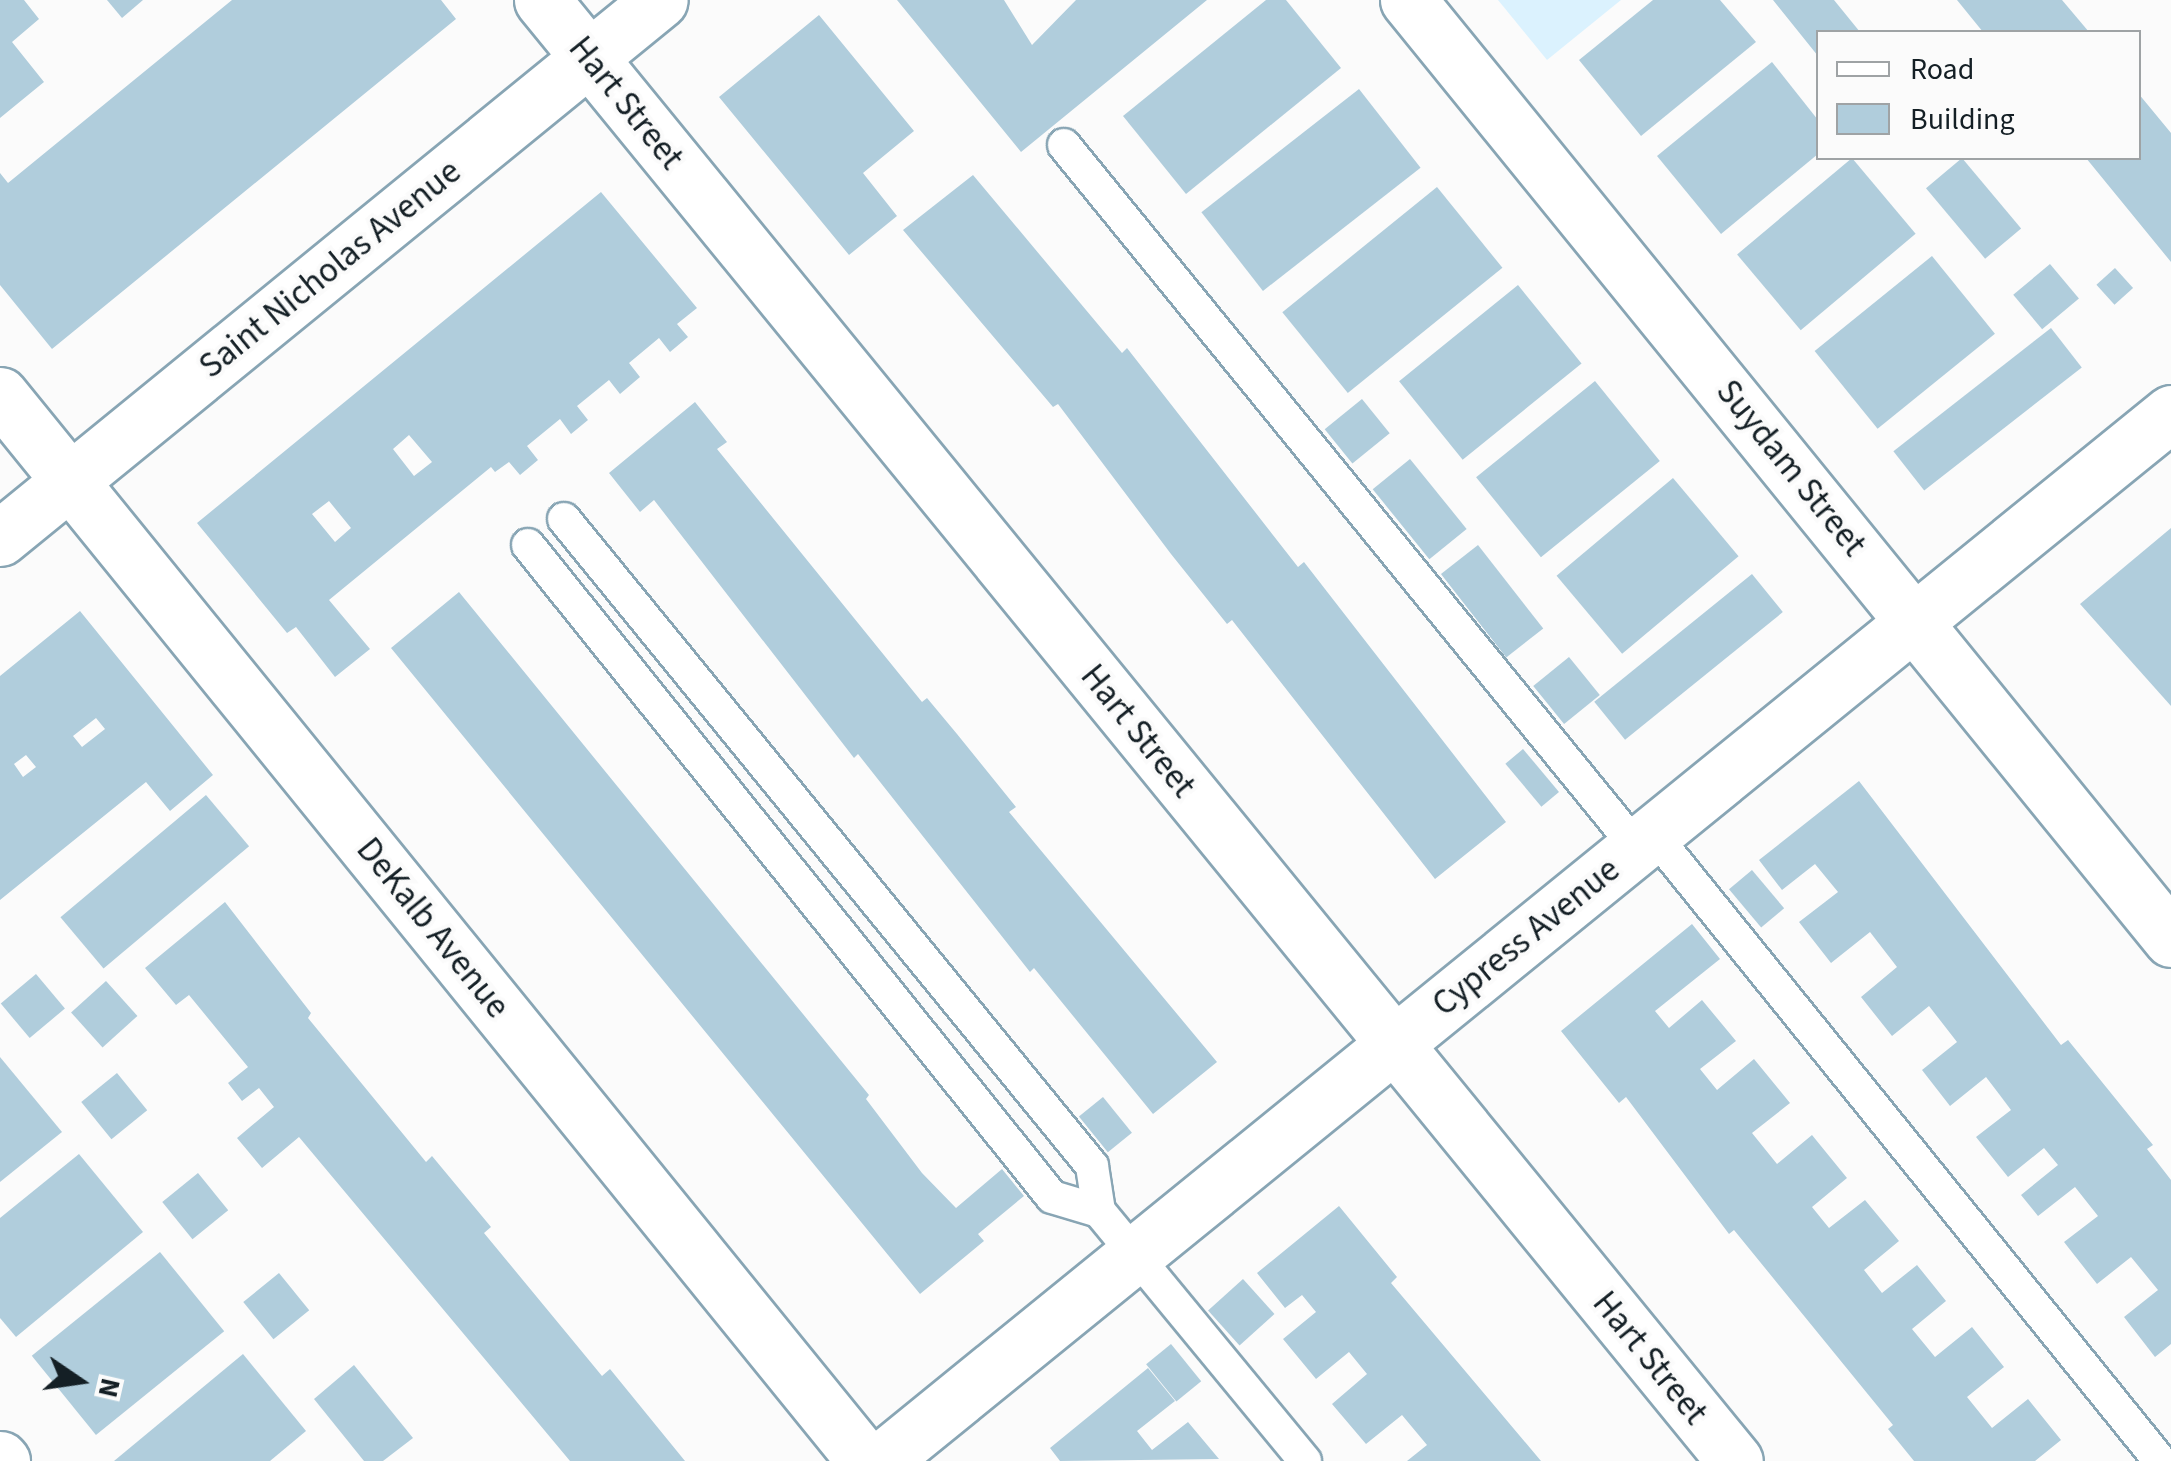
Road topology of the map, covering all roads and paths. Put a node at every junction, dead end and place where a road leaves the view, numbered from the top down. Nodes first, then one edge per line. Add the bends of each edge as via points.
1 (542, 0) edge
2 (660, 0) edge
3 (1408, 0) edge
4 (589, 58) junction
5 (1064, 145) dead end
6 (0, 395) edge
7 (2170, 414) edge
8 (70, 480) junction
9 (564, 519) dead end
10 (0, 538) edge
11 (528, 545) dead end
12 (1918, 621) junction
13 (1646, 842) junction
14 (2171, 939) edge
15 (1392, 1043) junction
16 (1099, 1211) junction
17 (1134, 1254) junction
18 (865, 1461) edge
19 (881, 1461) edge
20 (1305, 1461) edge
21 (1735, 1461) edge
22 (2160, 1461) edge

1 - 4 street, Hart Street
2 - 4 street, Saint Nicholas Avenue
3 - 12 street, Suydam Street
4 - 8 street, Saint Nicholas Avenue
4 - 15 street, Hart Street
5 - 13 lane
6 - 8 street, DeKalb Avenue
7 - 12 street, Cypress Avenue
8 - 10 street, Saint Nicholas Avenue
8 - 18 street, DeKalb Avenue
9 - 16 lane via 1092,1166
11 - 16 lane via 1052,1197
12 - 13 street, Cypress Avenue
12 - 14 street, Suydam Street
13 - 15 street, Cypress Avenue
13 - 22 lane
15 - 17 street, Cypress Avenue
15 - 21 street, Hart Street
16 - 17 lane
17 - 19 street, Cypress Avenue
17 - 20 lane

